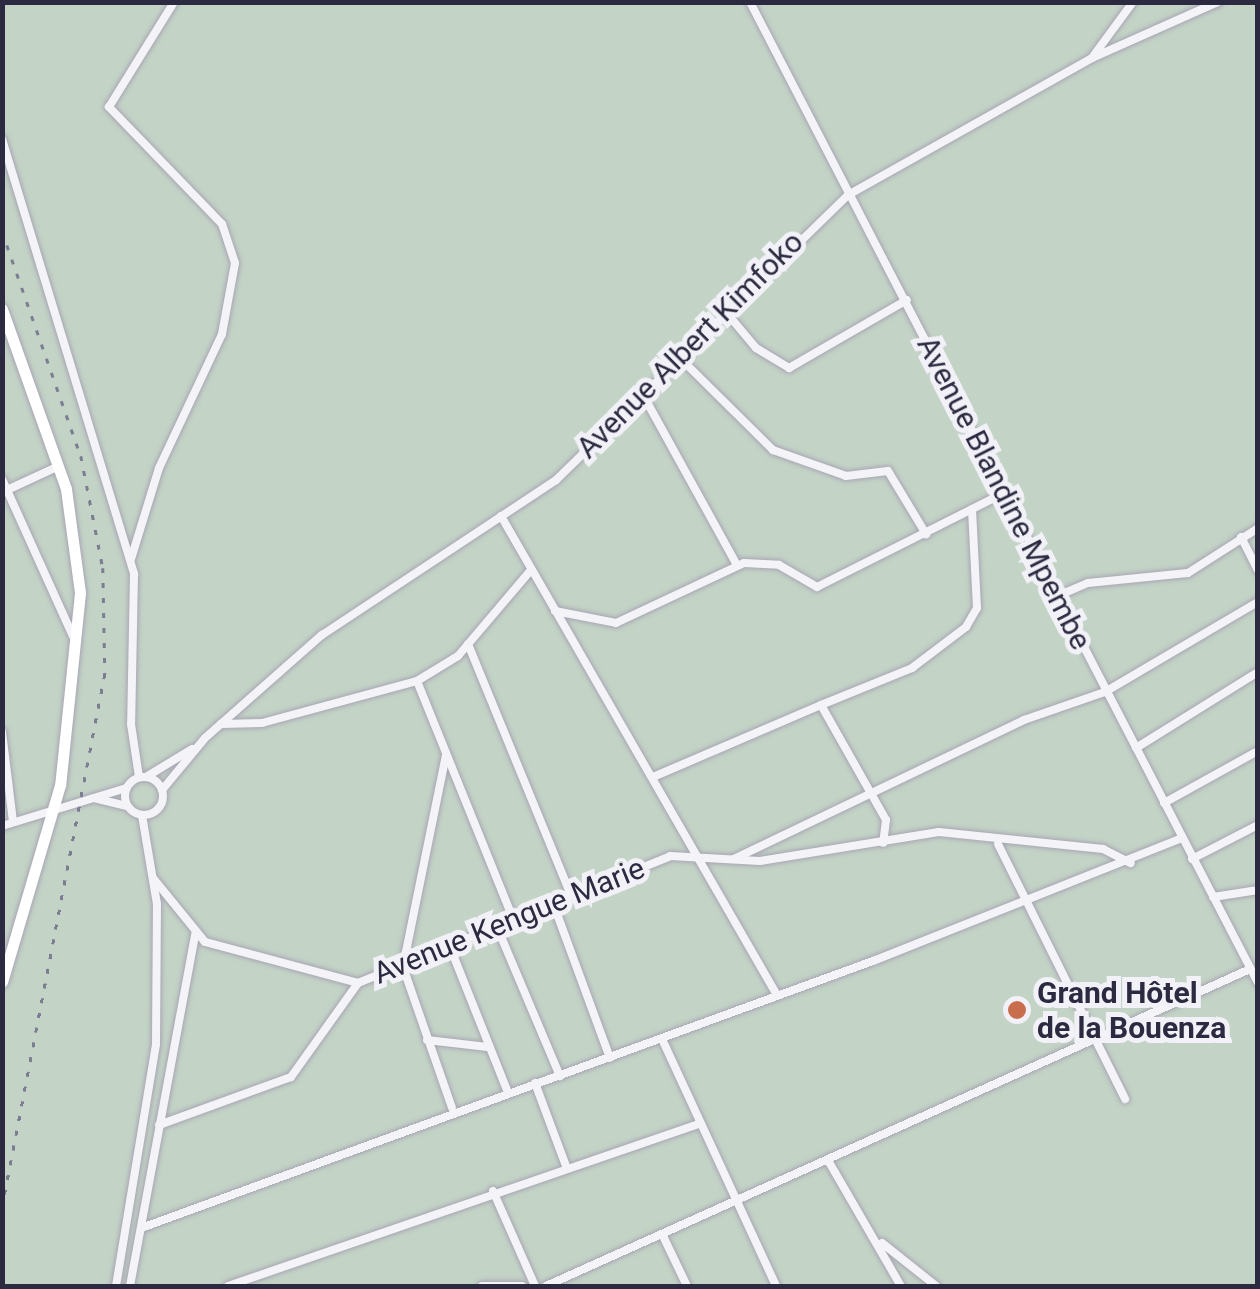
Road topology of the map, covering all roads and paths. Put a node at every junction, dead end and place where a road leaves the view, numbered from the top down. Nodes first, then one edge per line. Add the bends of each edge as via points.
1 (174, 2) edge
2 (750, 2) edge
3 (1218, 2) edge
4 (1132, 3) edge
5 (1092, 58) junction
6 (2, 139) edge
7 (848, 194) junction
8 (907, 300) junction
9 (2, 309) edge
10 (725, 311) junction
11 (6, 334) edge
12 (678, 356) junction
13 (642, 392) junction
14 (58, 466) junction
15 (2, 479) edge
16 (5, 490) edge
17 (1004, 492) junction
18 (972, 509) junction
19 (501, 516) junction
20 (1258, 528) edge
21 (926, 534) junction
22 (1242, 538) junction
23 (131, 560) junction
24 (738, 565) junction
25 (531, 570) junction
26 (1258, 571) edge
27 (1055, 598) junction
28 (1258, 602) edge
29 (555, 610) junction
30 (78, 644) junction
31 (468, 644) junction
32 (1258, 672) edge
33 (418, 681) junction
34 (1105, 692) junction
35 (822, 706) junction
36 (222, 724) junction
37 (2, 732) edge
38 (200, 744) junction
39 (1136, 748) junction
40 (1258, 750) edge
41 (446, 755) junction
42 (143, 777) junction
43 (653, 778) junction
44 (126, 788) junction
45 (162, 790) junction
46 (869, 796) junction
47 (90, 797) junction
48 (1164, 803) junction
49 (54, 806) junction
50 (127, 806) junction
51 (142, 815) junction
52 (13, 822) junction
53 (1258, 825) edge
54 (2, 826) edge
55 (1182, 838) junction
56 (883, 843) junction
57 (998, 844) junction
58 (1192, 859) junction
59 (698, 861) junction
60 (730, 862) junction
61 (1131, 863) junction
62 (153, 878) junction
63 (1258, 890) edge
64 (571, 895) junction
65 (1213, 896) junction
66 (1032, 900) junction
67 (553, 903) junction
68 (513, 919) junction
69 (497, 927) junction
70 (195, 934) junction
71 (450, 947) junction
72 (403, 967) junction
73 (1250, 969) junction
74 (2, 982) edge
75 (1258, 982) edge
76 (358, 983) junction
77 (778, 995) junction
78 (1098, 1037) junction
79 (662, 1039) junction
80 (427, 1040) junction
81 (488, 1047) junction
82 (610, 1058) junction
83 (560, 1076) junction
84 (534, 1082) junction
85 (507, 1090) junction
86 (1126, 1099) dead end
87 (452, 1108) junction
88 (159, 1124) junction
89 (698, 1124) junction
90 (829, 1162) junction
91 (566, 1166) junction
92 (493, 1191) junction
93 (736, 1198) junction
94 (144, 1227) junction
95 (663, 1236) junction
96 (878, 1241) junction
97 (116, 1286) edge
98 (130, 1286) edge
99 (228, 1286) edge
100 (482, 1286) edge
101 (522, 1286) edge
102 (535, 1286) edge
103 (546, 1286) edge
104 (687, 1286) edge
105 (776, 1286) edge
106 (901, 1286) edge
107 (936, 1286) edge

1 - 23 street via 109,106 222,224 235,262 222,334 159,468
2 - 7 street, Avenue Blandine Mpembe
3 - 5 street, Avenue Albert Kimfoko
4 - 5 street
5 - 7 street, Avenue Albert Kimfoko
6 - 23 street
7 - 8 street, Avenue Blandine Mpembe
7 - 10 street, Avenue Albert Kimfoko
8 - 10 street via 789,368 756,348
8 - 17 street, Avenue Blandine Mpembe
9 - 11 street
10 - 12 street, Avenue Albert Kimfoko
11 - 14 street
12 - 13 street, Avenue Albert Kimfoko
12 - 21 street via 773,450 846,476 888,471
13 - 19 street, Avenue Albert Kimfoko via 556,480
13 - 24 street
14 - 16 street
14 - 30 street via 78,558
15 - 16 street
16 - 30 street
17 - 18 street
17 - 27 street, Avenue Blandine Mpembe
18 - 21 street
18 - 35 street via 977,608 966,627 928,659
19 - 25 street
19 - 36 street, Avenue Albert Kimfoko via 322,635
20 - 22 street
21 - 24 street via 817,587 778,565
22 - 26 street
22 - 27 street via 1177,577 1101,581
23 - 42 street
24 - 29 street via 616,623
25 - 29 street
25 - 31 street
27 - 34 street, Avenue Blandine Mpembe
28 - 34 street
29 - 43 street
30 - 49 street
31 - 33 street
31 - 64 street
32 - 39 street
33 - 36 street via 262,723
33 - 41 street
34 - 39 street, Avenue Blandine Mpembe
34 - 46 street
35 - 43 street
35 - 46 street
36 - 38 street, Avenue Albert Kimfoko
37 - 52 street
38 - 42 street, Avenue Albert Kimfoko
38 - 45 street, Avenue Albert Kimfoko
39 - 48 street, Avenue Blandine Mpembe
40 - 48 street
41 - 68 street
41 - 72 street
42 - 44 street
42 - 45 street
43 - 59 street
44 - 47 street
44 - 50 street
45 - 51 street via 160,806
46 - 56 street via 886,820
46 - 60 street
47 - 49 street
47 - 50 street
48 - 55 street, Avenue Blandine Mpembe
49 - 52 street
49 - 74 street
50 - 51 street
51 - 62 street
52 - 54 street
53 - 58 street
55 - 58 street, Avenue Blandine Mpembe
55 - 61 street
56 - 57 street, Avenue Kengue Marie via 939,832
56 - 60 street, Avenue Kengue Marie
57 - 61 street, Avenue Kengue Marie via 1104,849
57 - 66 street
58 - 65 street, Avenue Blandine Mpembe
59 - 60 street, Avenue Kengue Marie
59 - 64 street, Avenue Kengue Marie via 659,859
59 - 77 street
61 - 66 street
62 - 70 street
62 - 97 street via 154,1061
63 - 65 street
64 - 67 street, Avenue Kengue Marie
65 - 73 street, Avenue Blandine Mpembe
66 - 77 street
66 - 78 street
67 - 68 street, Avenue Kengue Marie
67 - 82 street
68 - 69 street, Avenue Kengue Marie
69 - 71 street, Avenue Kengue Marie
69 - 83 street
70 - 76 street, Avenue Kengue Marie
70 - 88 street
71 - 72 street, Avenue Kengue Marie
71 - 81 street
72 - 76 street, Avenue Kengue Marie
72 - 80 street
73 - 75 street, Avenue Blandine Mpembe
73 - 78 street
76 - 88 street via 290,1077
77 - 79 street
78 - 86 street
78 - 90 street
79 - 82 street
79 - 89 street
80 - 81 street
80 - 87 street
81 - 85 street
82 - 83 street
83 - 84 street
84 - 85 street
84 - 91 street
85 - 87 street
87 - 94 street
88 - 94 street
89 - 91 street
89 - 93 street
90 - 93 street
90 - 96 street
91 - 92 street
92 - 99 street
92 - 102 street
93 - 95 street
93 - 105 street
94 - 98 street
95 - 103 street
95 - 104 street
96 - 106 street
96 - 107 street
100 - 101 street

